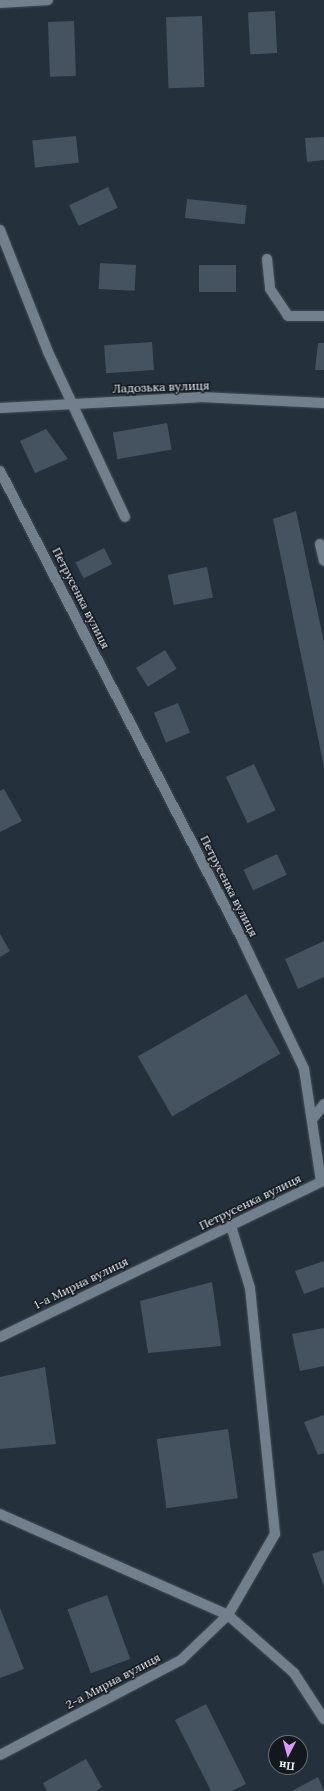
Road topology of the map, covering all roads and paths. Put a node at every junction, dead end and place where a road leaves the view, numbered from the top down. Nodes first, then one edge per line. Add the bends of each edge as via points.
1 (48, 0) edge
2 (0, 3) edge
3 (0, 230) edge
4 (267, 259) dead end
5 (324, 316) edge
6 (324, 403) edge
7 (72, 404) junction
8 (0, 408) edge
9 (0, 471) edge
10 (125, 517) dead end
11 (320, 544) dead end
12 (324, 561) edge
13 (324, 1104) edge
14 (312, 1120) junction
15 (231, 1226) junction
16 (174, 1253) joint
17 (0, 1337) edge
18 (0, 1514) edge
19 (228, 1615) junction
20 (324, 1719) edge
21 (0, 1755) edge

1 - 2 street
3 - 7 street
4 - 5 street via 270,289 288,316
6 - 7 street, Ладозька вулиця via 200,397
7 - 8 street, Ладозька вулиця
7 - 10 street
9 - 14 street, Петрусенка вулиця via 277,1012 304,1069
11 - 12 street
13 - 14 street
14 - 15 street, Петрусенка вулиця via 321,1182
15 - 16 street, Петрусенка вулиця
15 - 19 street, 2-а Мирна вулиця via 250,1288 275,1534
16 - 17 street, 1-а Мирна вулиця
18 - 19 street
19 - 20 street via 294,1673
19 - 21 street, 2-а Мирна вулиця via 181,1660

